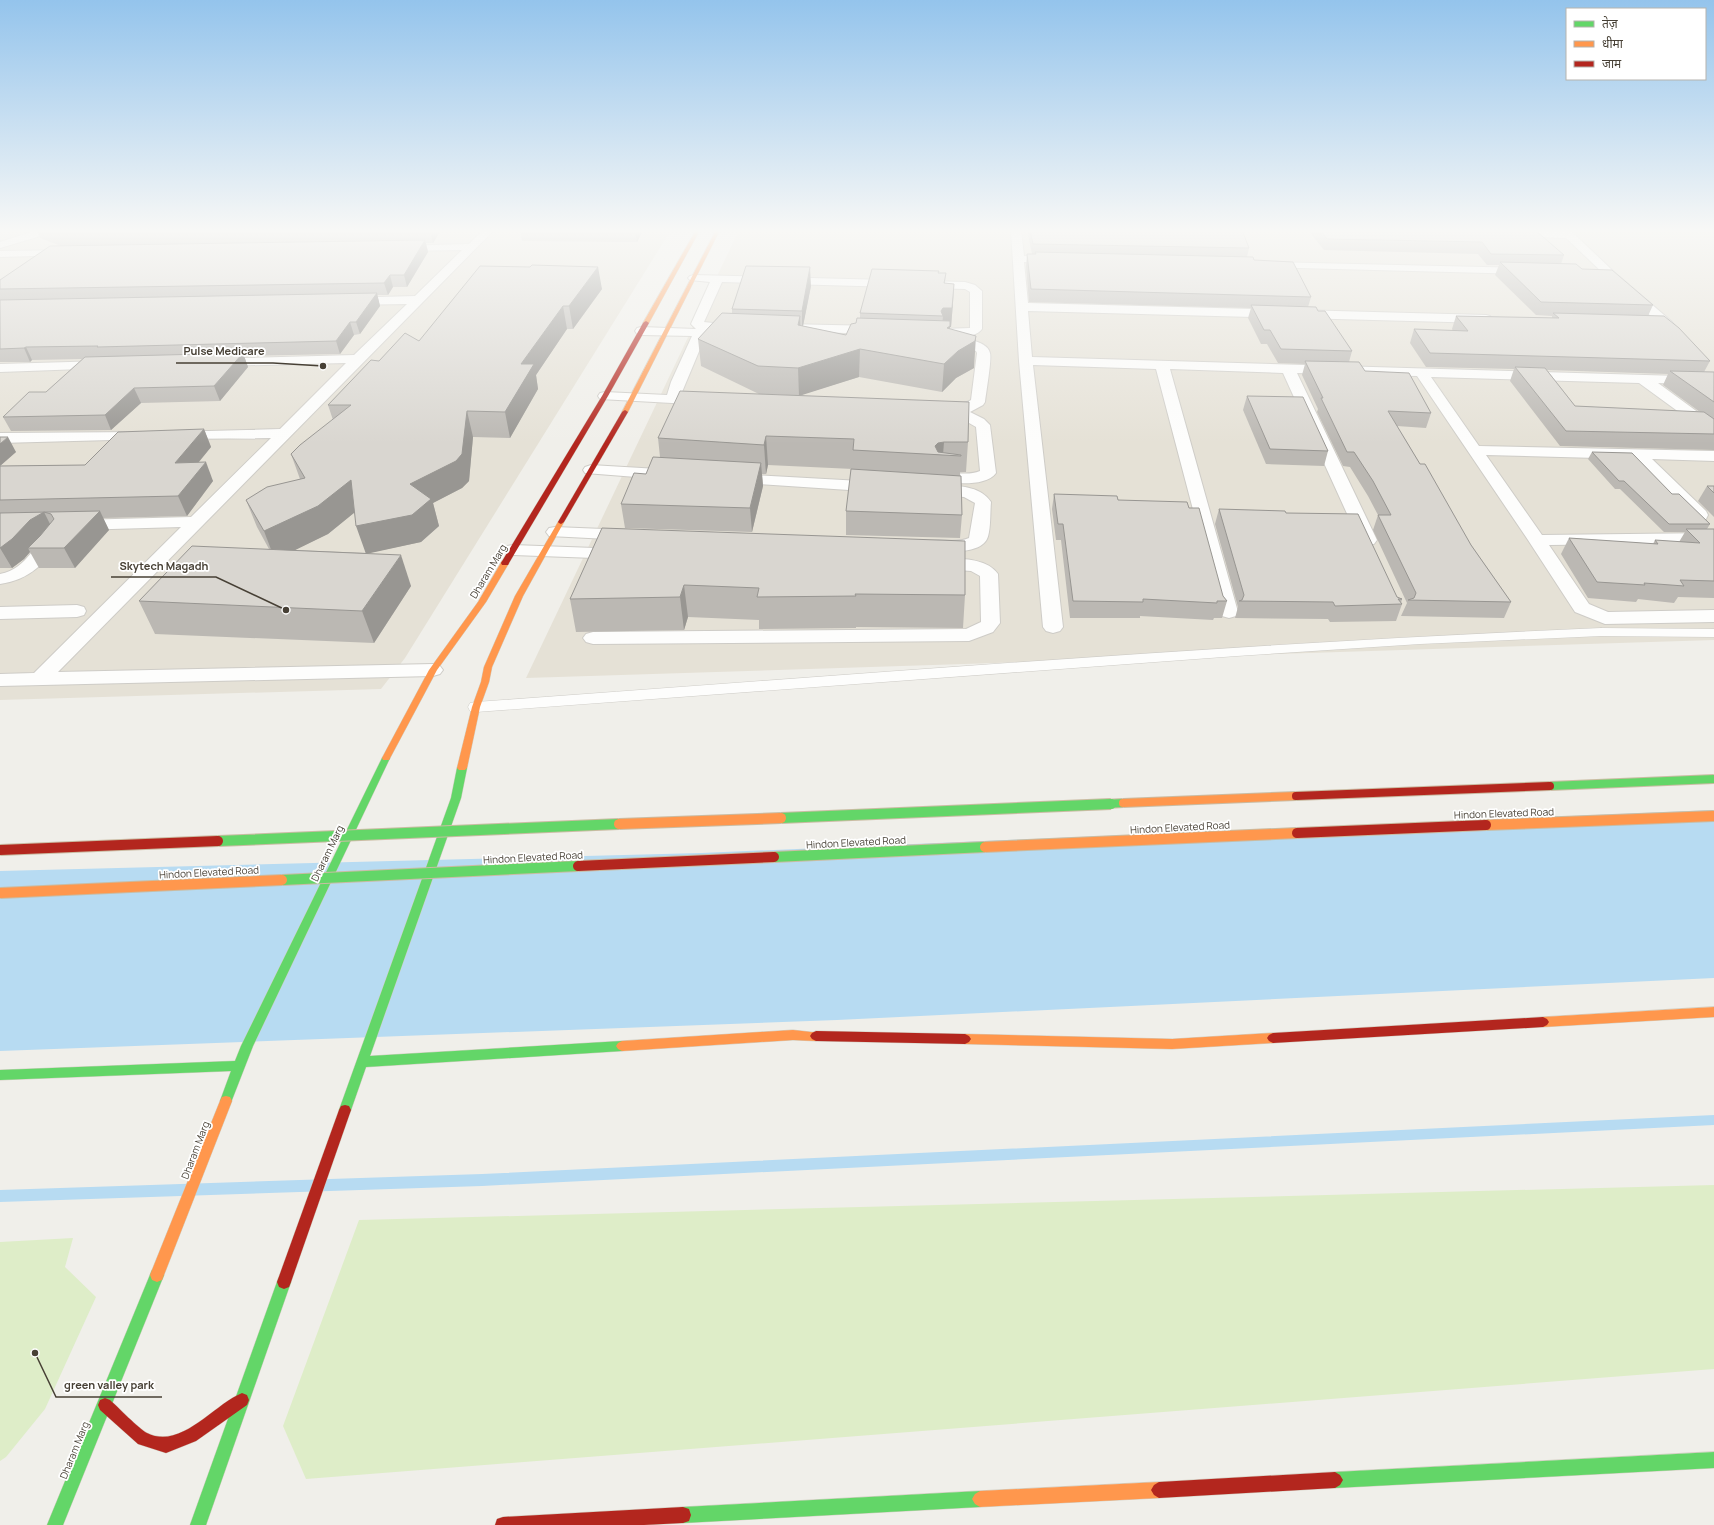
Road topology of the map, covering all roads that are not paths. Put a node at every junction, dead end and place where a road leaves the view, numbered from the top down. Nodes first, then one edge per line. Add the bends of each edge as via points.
1 (418, 301) edge
2 (666, 301) edge
3 (673, 301) edge
4 (708, 301) edge
5 (976, 301) edge
6 (1022, 301) edge
7 (1641, 301) edge
8 (1022, 307) junction
9 (1497, 319) edge
10 (1648, 323) edge
11 (1667, 324) junction
12 (641, 330) junction
13 (666, 332) junction
14 (774, 332) edge
15 (700, 333) junction
16 (887, 335) edge
17 (1688, 347) edge
18 (358, 359) junction
19 (1026, 361) junction
20 (206, 363) edge
21 (119, 365) edge
22 (1162, 365) junction
23 (1288, 369) junction
24 (3, 370) edge
25 (1421, 373) junction
26 (1712, 376) edge
27 (1644, 380) junction
28 (605, 396) junction
29 (633, 398) junction
30 (1714, 431) edge
31 (286, 433) junction
32 (0, 438) edge
33 (1475, 450) junction
34 (1638, 454) junction
35 (1714, 456) edge
36 (795, 469) dead end
37 (591, 470) junction
38 (883, 474) edge
39 (691, 476) edge
40 (931, 476) edge
41 (715, 478) edge
42 (197, 522) junction
43 (1714, 528) edge
44 (555, 532) junction
45 (645, 536) edge
46 (1714, 538) edge
47 (1537, 540) junction
48 (920, 544) edge
49 (513, 550) junction
50 (545, 551) junction
51 (1373, 552) edge
52 (642, 554) edge
53 (917, 564) edge
54 (0, 579) edge
55 (77, 611) dead end
56 (0, 612) edge
57 (1230, 612) dead end
58 (1714, 616) edge
59 (1053, 627) dead end
60 (1714, 633) edge
61 (593, 638) dead end
62 (433, 670) junction
63 (40, 679) junction
64 (0, 680) edge
65 (476, 707) junction
66 (1714, 779) edge
67 (1714, 816) edge
68 (0, 850) edge
69 (0, 893) edge
70 (1714, 1012) edge
71 (361, 1062) junction
72 (239, 1066) junction
73 (0, 1075) edge
74 (242, 1400) junction
75 (105, 1405) junction
76 (1714, 1460) edge
77 (55, 1525) edge
78 (198, 1525) edge
79 (502, 1525) edge

1 - 18 street
2 - 12 main road, Dharam Marg
3 - 13 main road, Dharam Marg
4 - 15 street via 698,325 746,331
5 - 40 street via 976,329 972,332 933,336 981,348 984,353 978,402 969,408 928,410 961,413 983,425 988,473 981,478
6 - 8 street
7 - 11 street
8 - 9 street
8 - 19 street
10 - 11 street
11 - 17 street
12 - 13 street
12 - 28 main road, Dharam Marg
13 - 15 street
13 - 29 main road, Dharam Marg
14 - 16 street
15 - 29 street via 674,394 723,400
18 - 20 street
18 - 31 street
19 - 22 street
19 - 59 street
21 - 24 street
22 - 23 street
22 - 57 street
23 - 25 street
23 - 51 street
25 - 27 street
25 - 33 street
26 - 27 street
27 - 30 street
28 - 29 street
28 - 49 main road, Dharam Marg
29 - 37 main road, Dharam Marg
31 - 32 street
31 - 42 street
33 - 34 street
33 - 47 street
34 - 35 street
34 - 43 street
36 - 38 street
37 - 39 street
37 - 44 main road, Dharam Marg
41 - 48 street via 967,493 977,496 982,502 979,538 974,543
42 - 54 street via 49,532 23,572 14,577
42 - 63 street
44 - 45 street
44 - 50 main road, Dharam Marg
46 - 47 street
47 - 58 street via 1582,608 1605,618
49 - 50 street
49 - 62 main road, Dharam Marg via 482,602
50 - 52 street
50 - 65 main road, Dharam Marg via 519,596 488,667
53 - 61 street via 964,566 987,571 991,623 986,628 968,635
55 - 56 street
60 - 65 lane via 1601,632 1420,640
62 - 63 street
62 - 72 main road, Dharam Marg, bridge via 365,799
63 - 64 street
65 - 71 main road, Dharam Marg, bridge via 456,798
66 - 68 main road, bridge
67 - 69 main road, Hindon Elevated Road, bridge via 1335,831
70 - 71 main road via 1172,1044 793,1034
71 - 74 main road, Dharam Marg
72 - 73 main road
72 - 75 main road, Dharam Marg
74 - 75 main road via 191,1436 166,1445 143,1439
74 - 78 main road, Dharam Marg
75 - 77 main road, Dharam Marg
76 - 79 main road

